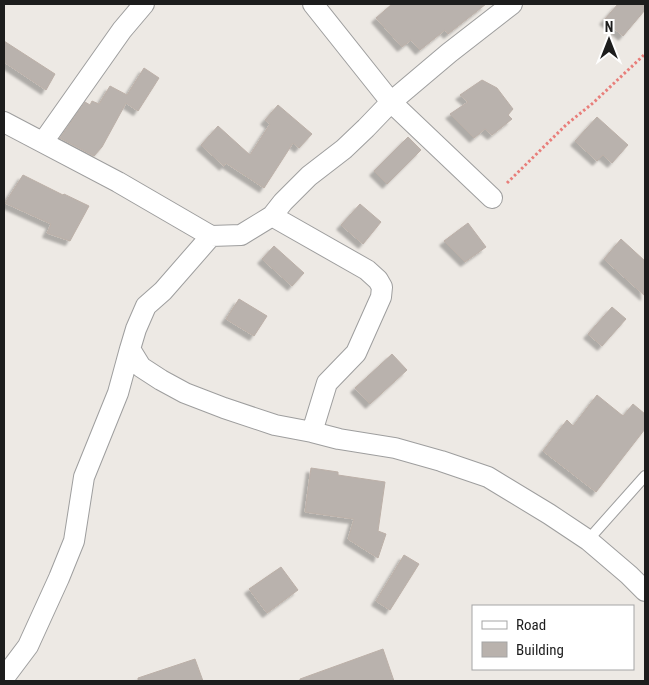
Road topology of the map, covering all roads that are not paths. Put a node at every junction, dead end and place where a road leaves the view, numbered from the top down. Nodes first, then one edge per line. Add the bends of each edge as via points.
1 (144, 4) edge
2 (313, 4) edge
3 (512, 4) edge
4 (391, 102) junction
5 (4, 122) edge
6 (43, 142) junction
7 (492, 198) road end
8 (272, 216) junction
9 (211, 236) junction
10 (130, 350) junction
11 (312, 432) junction
12 (645, 476) edge
13 (588, 540) junction
14 (645, 591) edge
15 (4, 678) edge

1 - 6 street
2 - 4 street
3 - 4 street
4 - 7 street
4 - 8 street via 349,144 310,176
5 - 6 street
6 - 9 street
8 - 9 street via 241,235
8 - 11 street via 367,270 382,287 381,297 356,352 327,384
9 - 10 street via 146,306
10 - 11 street via 142,367 185,393 275,425
10 - 15 street via 118,393 84,477 74,540 28,646
11 - 13 street via 395,448 488,477
12 - 13 lane
13 - 14 street

